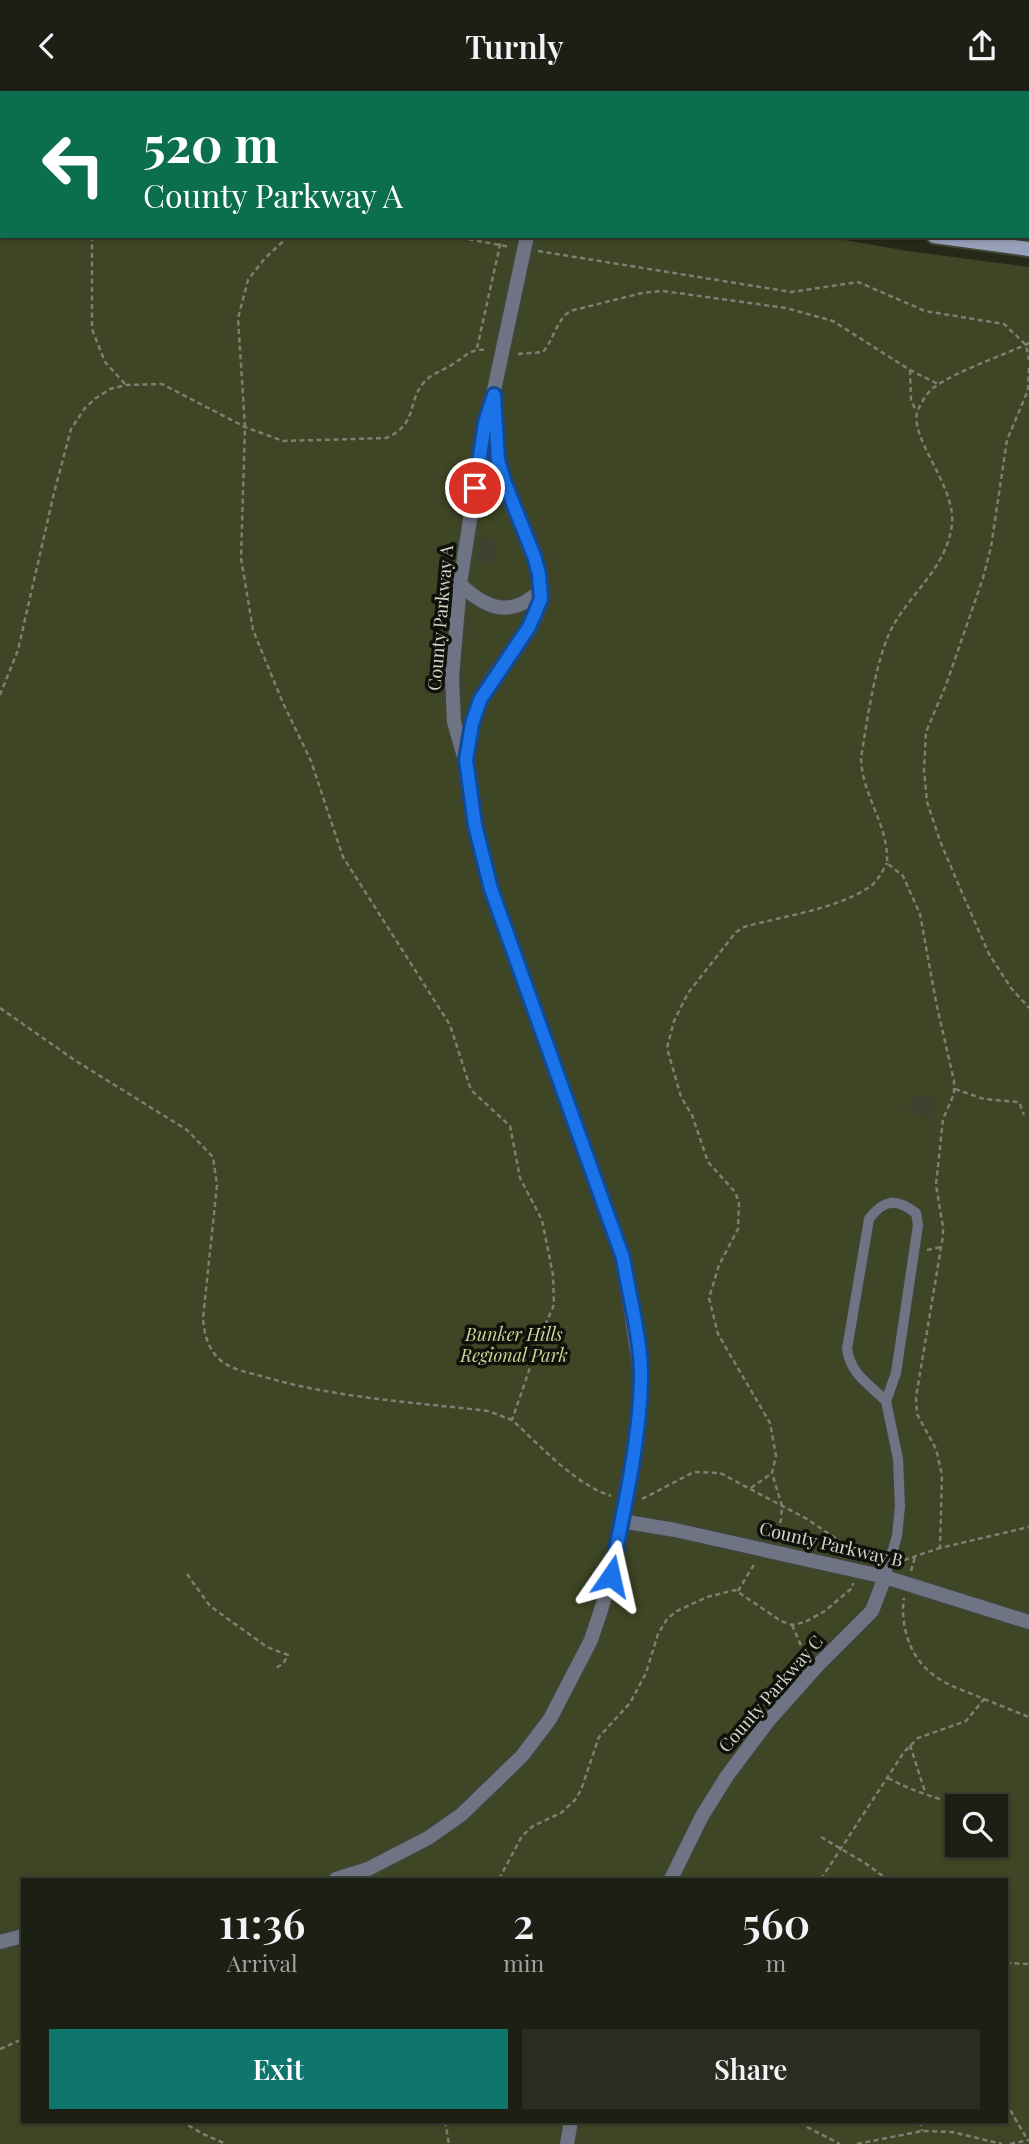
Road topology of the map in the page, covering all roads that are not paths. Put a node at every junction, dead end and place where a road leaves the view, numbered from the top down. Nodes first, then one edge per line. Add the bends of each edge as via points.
1 (949, 238) edge
2 (526, 243) edge
3 (1029, 249) edge
4 (494, 395) junction
5 (460, 584) junction
6 (541, 590) junction
7 (466, 760) junction
8 (886, 1401) junction
9 (621, 1521) junction
10 (885, 1577) junction
11 (1029, 1622) edge
12 (339, 1878) edge
13 (671, 1878) edge
14 (21, 1937) edge
15 (0, 1942) edge
16 (571, 2123) edge
17 (568, 2144) edge

1 - 3 main road
2 - 4 street, County Parkway A
4 - 5 street, County Parkway A via 485,423
4 - 6 street, County Parkway A via 498,460 534,556
5 - 6 street via 488,605 502,608 530,601
5 - 7 street, County Parkway A via 452,677 454,722
6 - 7 street, County Parkway A via 529,627 480,700
7 - 9 street, County Parkway A via 475,825 491,889 623,1258 641,1378 635,1451
8 - 8 lane via 896,1373 918,1225 916,1213 903,1203 891,1202 869,1219 848,1349 857,1375
8 - 10 lane via 898,1459 900,1506
9 - 10 street, County Parkway B
9 - 12 street, County Parkway A via 611,1576 591,1640 550,1719 523,1756 461,1815 428,1838 368,1869
10 - 11 street, County Parkway B
10 - 13 street, County Parkway C via 872,1611 812,1671 727,1776
14 - 15 street
16 - 17 street

